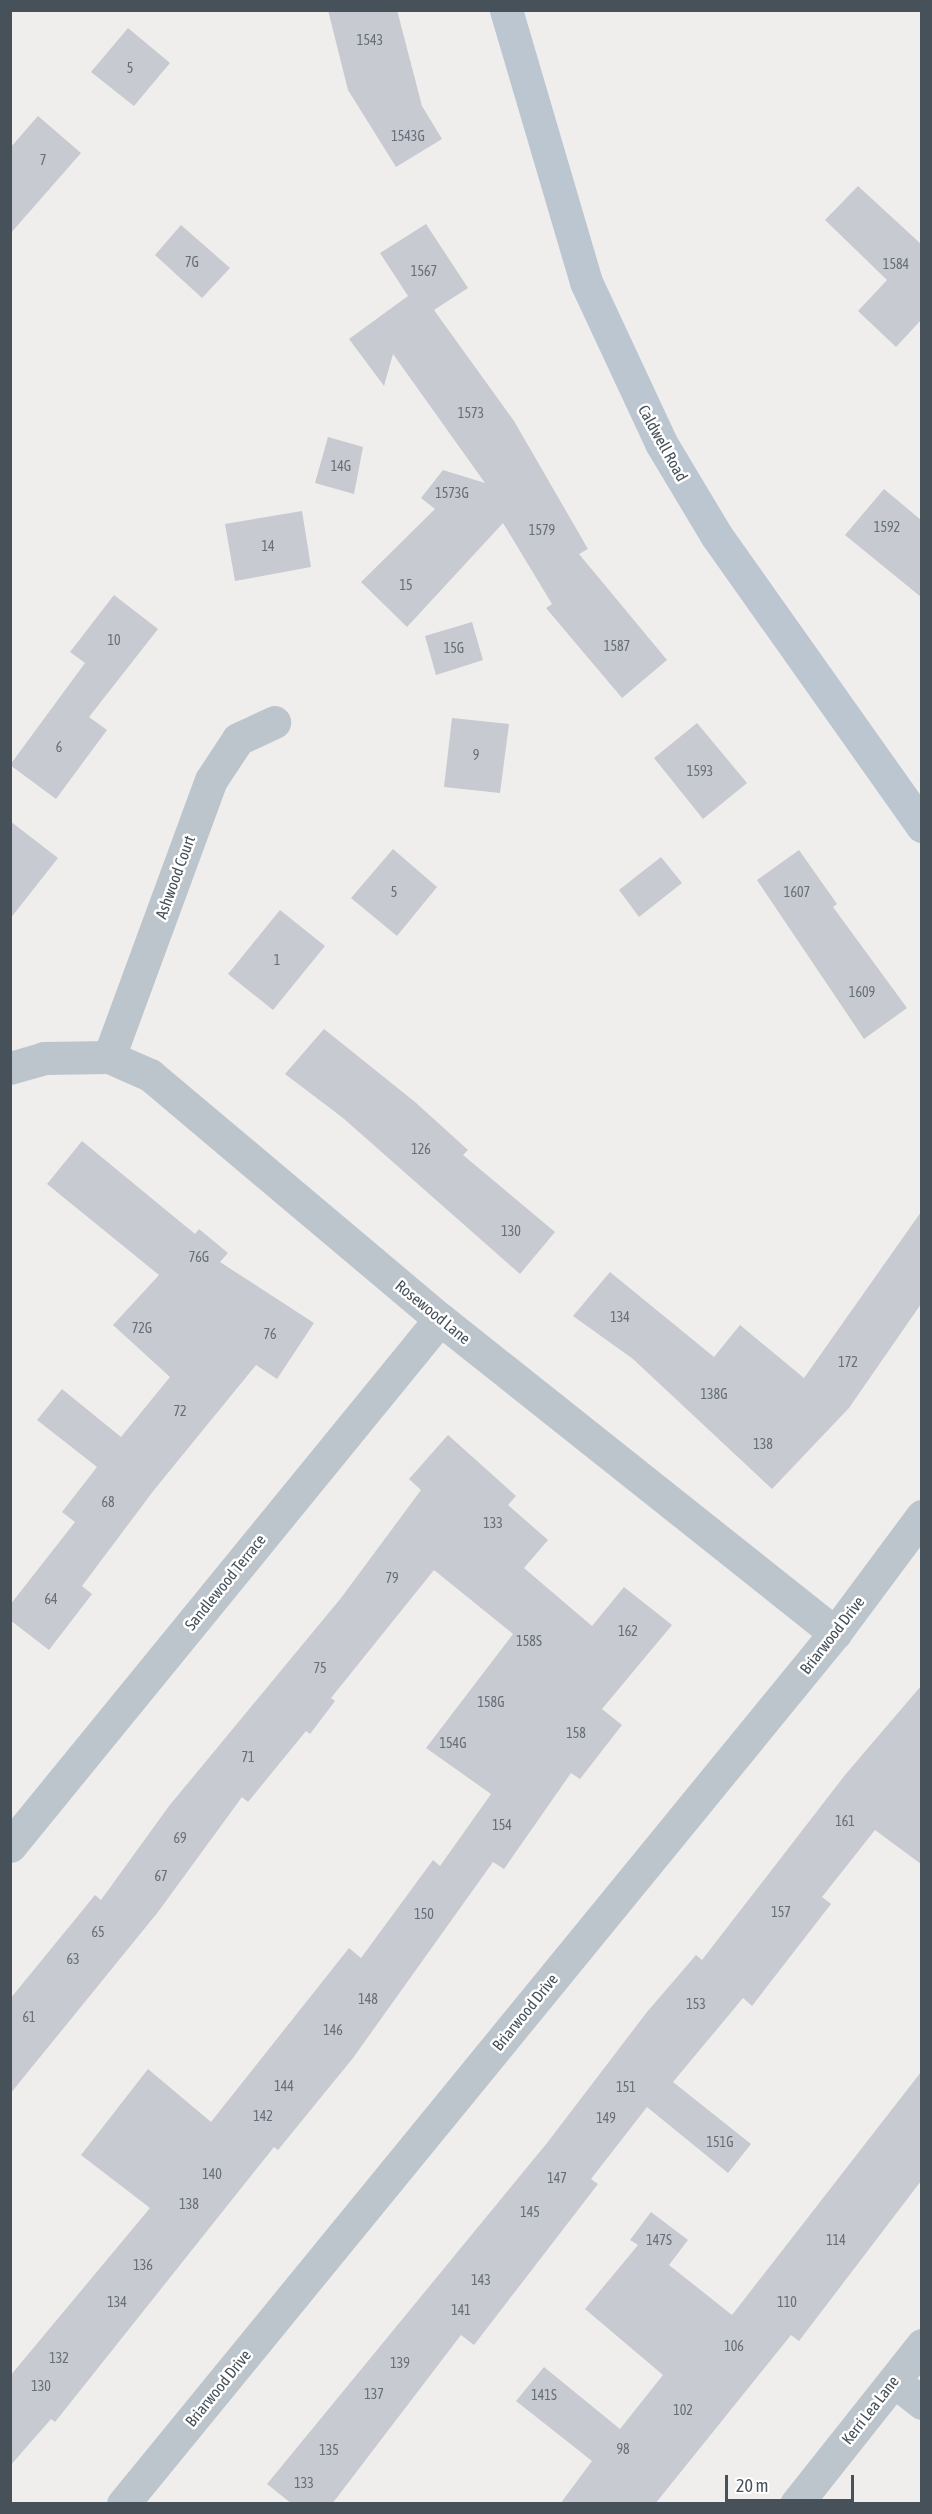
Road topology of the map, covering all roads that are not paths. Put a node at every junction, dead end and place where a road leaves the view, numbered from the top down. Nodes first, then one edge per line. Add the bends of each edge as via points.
1 (506, 10) edge
2 (274, 722) dead end
3 (921, 826) edge
4 (109, 1057) junction
5 (10, 1068) edge
6 (440, 1319) junction
7 (921, 1516) edge
8 (835, 1633) junction
9 (10, 1846) edge
10 (921, 2345) edge
11 (894, 2380) junction
12 (921, 2403) edge
13 (123, 2504) edge
14 (796, 2504) edge

1 - 3 street, Caldwell Road via 586,282 661,443 716,535
2 - 4 street, Ashwood Court via 238,739 211,780
4 - 5 street, Rosewood Lane via 44,1058
4 - 6 street, Rosewood Lane via 150,1075
6 - 8 street, Rosewood Lane
6 - 9 street, Sandlewood Terrace
7 - 8 street, Briarwood Drive
8 - 13 street, Briarwood Drive
10 - 11 street, Kerri Lea Lane
11 - 12 street
11 - 14 street, Kerri Lea Lane

